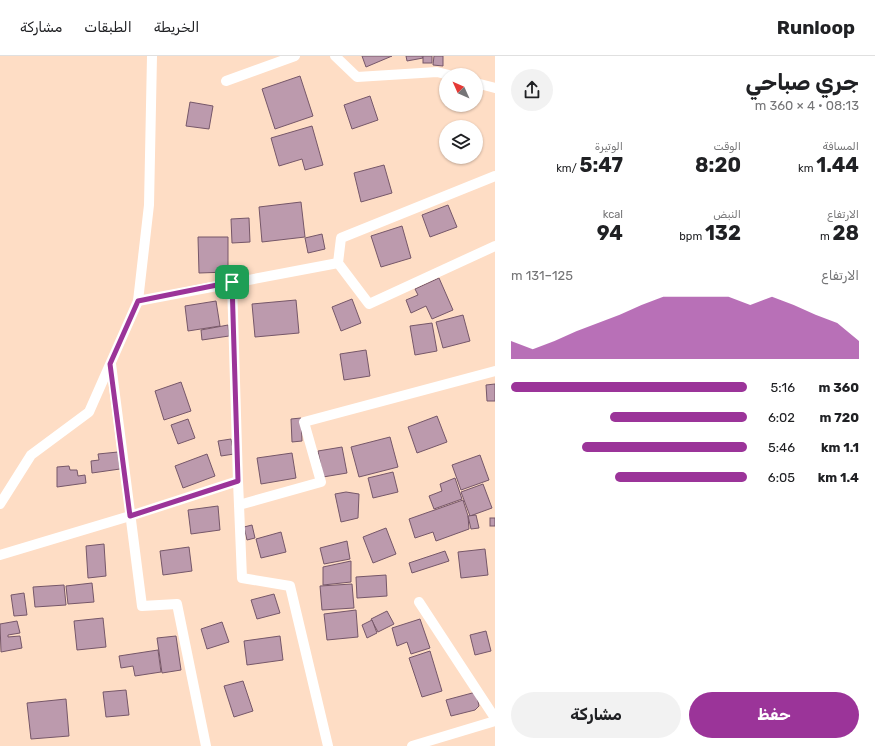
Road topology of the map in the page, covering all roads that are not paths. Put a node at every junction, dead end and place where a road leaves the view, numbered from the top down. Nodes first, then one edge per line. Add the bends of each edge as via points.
1 (152, 56) edge
2 (295, 56) edge
3 (335, 56) edge
4 (439, 72) edge
5 (226, 81) dead end
6 (483, 85) edge
7 (495, 88) edge
8 (495, 176) edge
9 (495, 246) edge
10 (338, 263) junction
11 (232, 282) junction
12 (138, 301) junction
13 (110, 364) junction
14 (495, 370) edge
15 (238, 481) junction
16 (0, 504) edge
17 (239, 505) junction
18 (130, 516) junction
19 (0, 555) edge
20 (418, 602) dead end
21 (495, 718) edge
22 (495, 721) edge
23 (206, 746) edge
24 (328, 746) edge
25 (412, 746) edge

1 - 12 street via 150,205
2 - 5 street
3 - 4 street via 357,77
6 - 7 street
8 - 10 street via 341,238
9 - 10 street via 369,304
10 - 11 street
11 - 12 street
11 - 15 street
12 - 13 street
13 - 16 street via 89,412 31,455
13 - 18 street
14 - 17 street via 304,422 321,482
15 - 17 street
15 - 18 street
17 - 24 street via 242,578 290,586
18 - 19 street
18 - 23 street via 142,606 177,604
20 - 21 street
22 - 25 street

